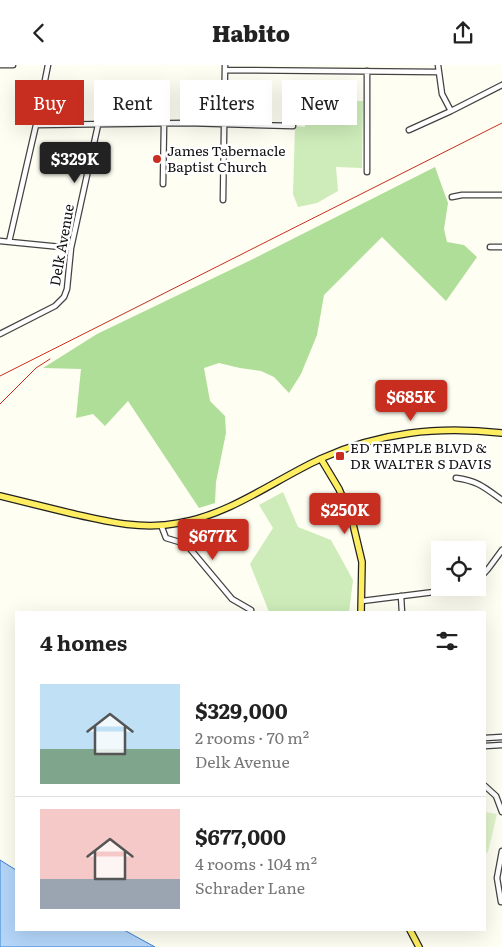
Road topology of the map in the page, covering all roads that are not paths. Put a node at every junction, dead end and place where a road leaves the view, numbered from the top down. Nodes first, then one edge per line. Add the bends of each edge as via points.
1 (0, 65) edge
2 (13, 65) edge
3 (48, 65) edge
4 (438, 65) edge
5 (225, 67) edge
6 (367, 71) junction
7 (438, 72) junction
8 (45, 80) edge
9 (225, 80) edge
10 (502, 85) edge
11 (451, 111) junction
12 (36, 125) edge
13 (98, 125) edge
14 (164, 125) edge
15 (224, 125) edge
16 (258, 125) edge
17 (293, 126) dead end
18 (409, 130) dead end
19 (367, 173) dead end
20 (163, 184) dead end
21 (502, 195) edge
22 (452, 197) dead end
23 (223, 201) dead end
24 (0, 241) edge
25 (9, 242) junction
26 (490, 247) dead end
27 (502, 247) edge
28 (71, 248) junction
29 (0, 334) edge
30 (502, 433) edge
31 (321, 459) junction
32 (456, 478) dead end
33 (0, 496) edge
34 (502, 500) edge
35 (162, 525) junction
36 (502, 550) edge
37 (486, 571) edge
38 (431, 592) edge
39 (402, 596) junction
40 (362, 601) junction
41 (251, 609) dead end
42 (361, 611) edge
43 (402, 611) edge
44 (502, 737) edge
45 (486, 738) edge
46 (502, 745) edge
47 (486, 746) edge
48 (486, 787) edge
49 (502, 811) edge
50 (502, 851) edge
51 (501, 902) dead end
52 (411, 931) edge
53 (419, 947) edge

1 - 2 street
3 - 8 street
4 - 7 street
5 - 6 street
5 - 9 street
6 - 7 street
6 - 19 street
7 - 11 street via 442,94
10 - 11 street
11 - 18 street
12 - 25 street
13 - 28 street, Delk Avenue
14 - 20 street
15 - 23 street
16 - 17 street
21 - 22 street
24 - 25 street
25 - 28 street
26 - 27 street
28 - 29 street, Delk Avenue via 64,297 55,306
30 - 31 main road via 462,429 417,432 355,445
31 - 35 main road via 226,509
31 - 40 main road via 352,520 362,562
32 - 34 street via 476,482
33 - 35 main road via 109,522
35 - 41 street via 166,538 186,544 232,599
36 - 37 street
38 - 39 street
39 - 40 street
39 - 43 street
40 - 42 main road
44 - 45 street
46 - 47 street
48 - 49 street via 496,796
50 - 51 street via 497,878
52 - 53 main road

